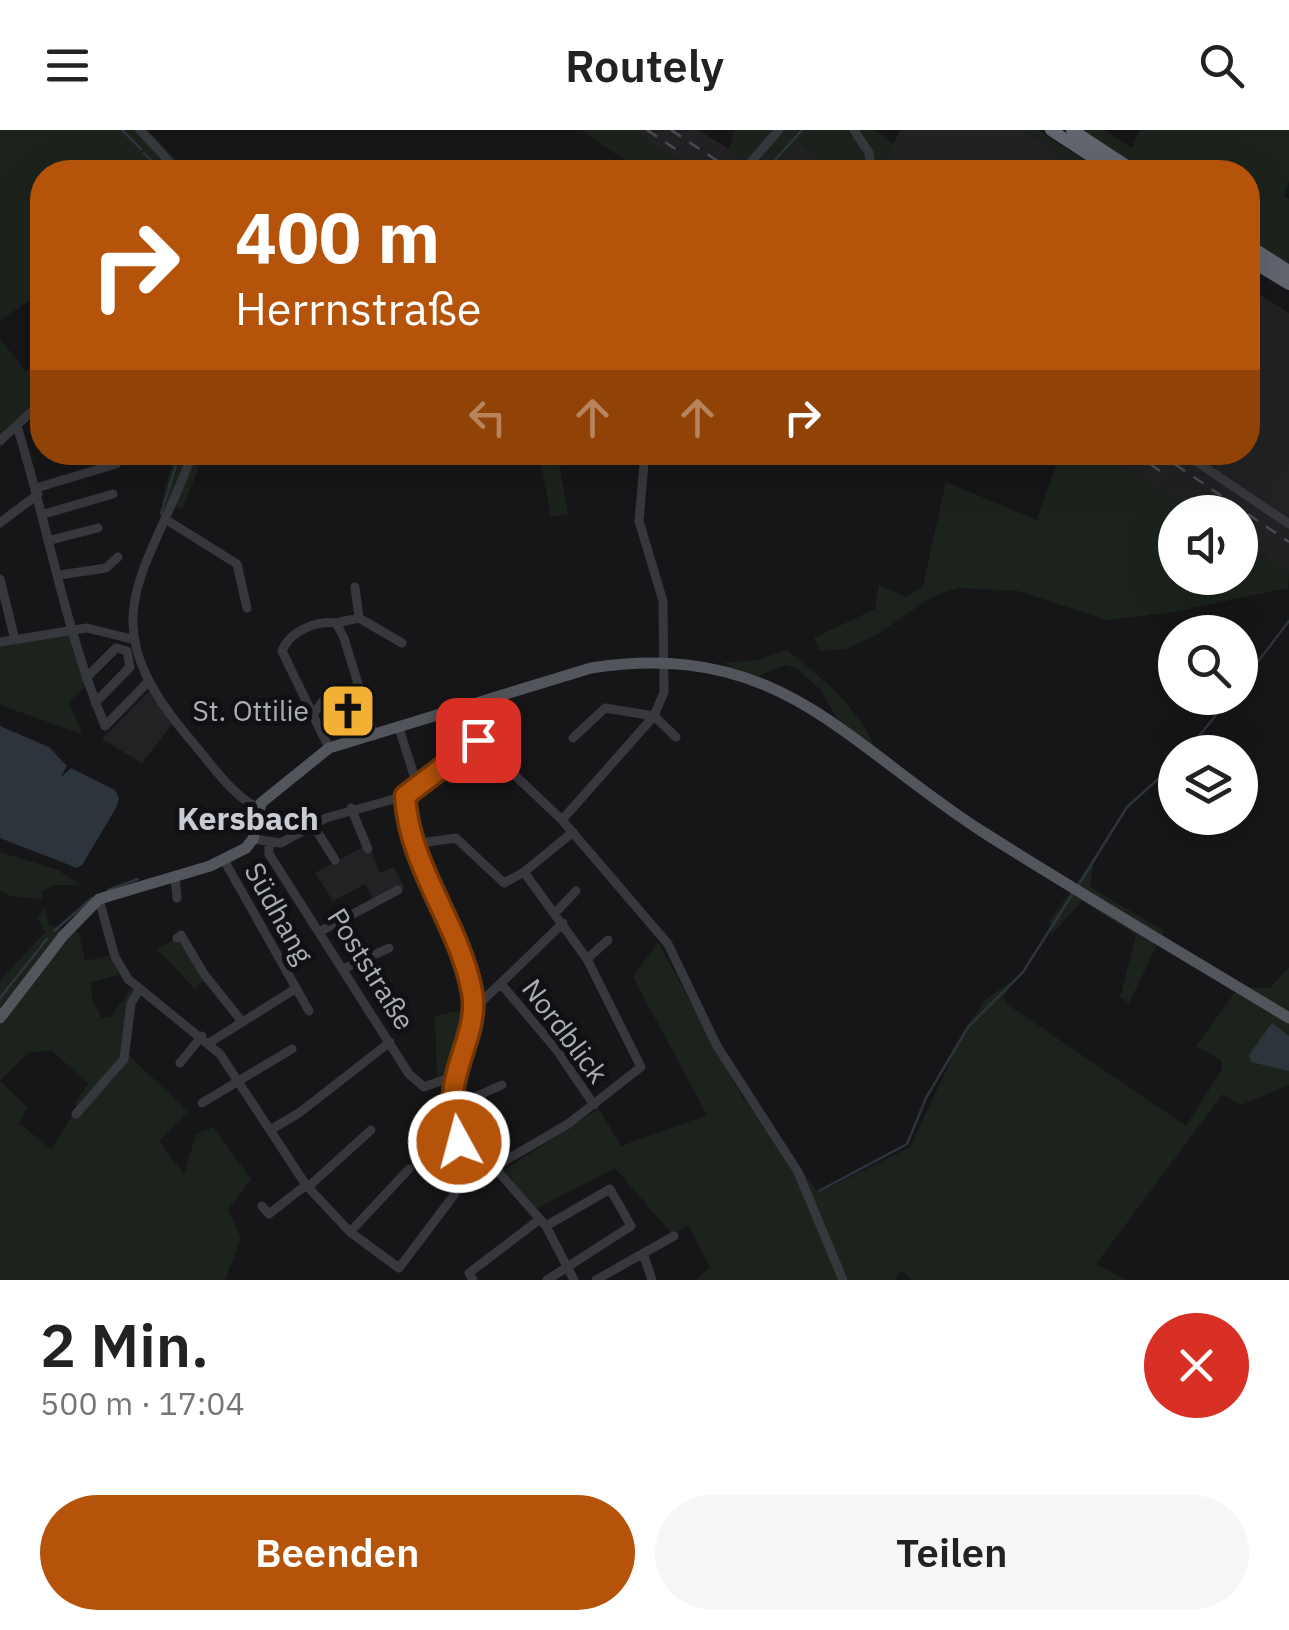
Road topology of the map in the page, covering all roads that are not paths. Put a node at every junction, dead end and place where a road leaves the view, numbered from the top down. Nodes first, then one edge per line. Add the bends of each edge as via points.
1 (140, 130) edge
2 (779, 130) edge
3 (854, 130) edge
4 (1051, 130) edge
5 (1072, 130) edge
6 (168, 160) edge
7 (751, 160) edge
8 (870, 160) edge
9 (1097, 160) edge
10 (1118, 160) edge
11 (1260, 253) edge
12 (1260, 266) edge
13 (1289, 271) edge
14 (1289, 284) edge
15 (30, 414) edge
16 (17, 426) junction
17 (0, 442) edge
18 (113, 465) edge
19 (188, 465) edge
20 (643, 465) edge
21 (1201, 465) edge
22 (37, 491) junction
23 (114, 494) dead end
24 (44, 514) junction
25 (166, 520) junction
26 (0, 523) edge
27 (1289, 524) edge
28 (98, 528) dead end
29 (51, 540) junction
30 (118, 557) dead end
31 (60, 575) junction
32 (0, 578) edge
33 (354, 588) dead end
34 (247, 608) dead end
35 (359, 618) junction
36 (336, 623) junction
37 (71, 629) junction
38 (132, 639) junction
39 (15, 640) junction
40 (0, 642) edge
41 (402, 643) dead end
42 (661, 666) junction
43 (86, 678) junction
44 (148, 682) junction
45 (359, 685) junction
46 (95, 702) junction
47 (454, 711) junction
48 (314, 713) junction
49 (654, 716) junction
50 (400, 728) junction
51 (374, 736) junction
52 (676, 736) dead end
53 (573, 738) dead end
54 (478, 740) junction
55 (329, 748) junction
56 (418, 788) junction
57 (405, 796) junction
58 (258, 808) junction
59 (351, 808) junction
60 (562, 820) junction
61 (312, 825) junction
62 (572, 832) junction
63 (253, 839) junction
64 (269, 844) junction
65 (414, 844) junction
66 (368, 849) dead end
67 (224, 860) junction
68 (335, 860) dead end
69 (524, 872) junction
70 (176, 877) junction
71 (398, 890) dead end
72 (576, 892) dead end
73 (177, 898) dead end
74 (99, 899) junction
75 (556, 912) junction
76 (563, 923) junction
77 (321, 932) junction
78 (177, 938) dead end
79 (608, 940) dead end
80 (389, 948) dead end
81 (587, 959) junction
82 (345, 968) junction
83 (501, 984) junction
84 (295, 988) junction
85 (139, 989) junction
86 (309, 1010) dead end
87 (473, 1010) junction
88 (0, 1018) edge
89 (1289, 1018) edge
90 (240, 1020) junction
91 (206, 1039) junction
92 (390, 1042) junction
93 (292, 1050) dead end
94 (180, 1064) dead end
95 (454, 1076) junction
96 (240, 1079) junction
97 (502, 1085) dead end
98 (202, 1103) dead end
99 (594, 1105) junction
100 (454, 1106) junction
101 (76, 1114) dead end
102 (270, 1130) junction
103 (371, 1130) dead end
104 (463, 1133) junction
105 (494, 1167) junction
106 (409, 1169) dead end
107 (308, 1186) junction
108 (262, 1206) dead end
109 (543, 1222) junction
110 (350, 1232) junction
111 (674, 1236) dead end
112 (642, 1254) junction
113 (568, 1265) junction
114 (473, 1280) edge
115 (547, 1280) edge
116 (574, 1280) edge
117 (596, 1280) edge
118 (652, 1280) edge
119 (843, 1280) edge

1 - 6 street
2 - 7 street
3 - 8 street
4 - 9 highway
5 - 10 highway
11 - 13 highway
12 - 14 highway
15 - 16 street
16 - 17 street
16 - 22 street
18 - 22 street
19 - 25 street
20 - 42 street via 639,521 663,602
21 - 27 street
22 - 24 street
22 - 26 street
23 - 24 street
24 - 29 street
25 - 34 street via 237,564
25 - 38 street via 136,588
28 - 29 street
29 - 31 street
30 - 31 street via 106,568
31 - 37 street
32 - 39 street
33 - 35 street
35 - 36 street
35 - 41 street
36 - 45 street
36 - 48 street via 310,626 282,652
37 - 38 street
37 - 39 street
37 - 43 street
38 - 44 street
39 - 40 street
42 - 47 main road via 591,668
42 - 49 street via 664,692
42 - 89 main road via 740,676 817,710 979,830
43 - 46 street
43 - 46 street via 116,648 128,650 130,667
44 - 46 street via 105,726
44 - 58 street via 191,740
45 - 48 street via 323,701
45 - 51 street
47 - 50 main road
47 - 54 street
48 - 55 street
49 - 52 street
49 - 53 street via 604,708
49 - 60 street
50 - 51 main road
50 - 56 street
51 - 55 main road
54 - 56 street
54 - 60 street
55 - 58 main road
56 - 57 street
57 - 59 street
57 - 65 street
58 - 63 main road
59 - 61 street
59 - 66 street
60 - 62 street
61 - 64 street
61 - 68 street
62 - 69 street
62 - 119 street via 668,944 717,1046 798,1172
63 - 64 street
63 - 67 main road
64 - 77 street, Poststraße via 269,854
65 - 69 street via 456,838 504,883
65 - 87 street via 464,967
67 - 70 main road
67 - 84 street, Südhang
69 - 75 street
70 - 73 street
70 - 74 main road
71 - 77 street
72 - 75 street
74 - 85 street via 114,957
74 - 88 main road
75 - 76 street
76 - 81 street
76 - 83 street
77 - 82 street, Poststraße
78 - 90 street via 182,935
79 - 81 street
80 - 82 street
81 - 99 street via 641,1067
82 - 92 street, Poststraße
83 - 87 street
83 - 99 street, Nordblick
84 - 86 street, Südhang
84 - 90 street, Südhang
85 - 91 street
85 - 101 street via 124,1059
87 - 95 street
90 - 91 street, Südhang
91 - 94 street, Südhang
91 - 96 street
92 - 95 street, Poststraße via 420,1086
92 - 102 street
93 - 96 street
95 - 100 street
96 - 98 street
96 - 102 street
97 - 100 street
99 - 105 street
100 - 104 street
102 - 107 street
103 - 107 street
104 - 105 street
104 - 110 street via 454,1195 399,1268
105 - 109 street
106 - 110 street
107 - 108 street via 269,1214
107 - 110 street
109 - 113 street
109 - 113 street via 610,1189 617,1201 630,1227
109 - 114 street via 469,1273
111 - 112 street
112 - 117 street
112 - 118 street
113 - 115 street
113 - 116 street

